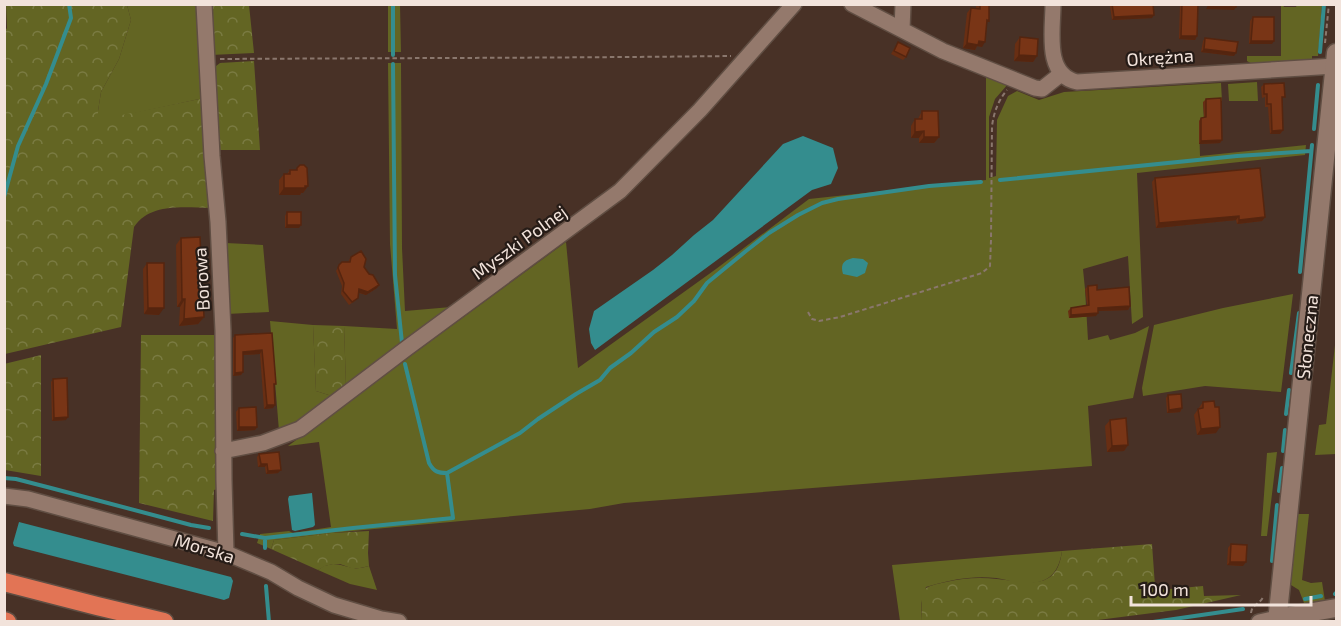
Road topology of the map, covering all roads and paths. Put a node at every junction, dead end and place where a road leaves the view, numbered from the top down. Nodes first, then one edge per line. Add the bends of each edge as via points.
1 (204, 4) edge
2 (794, 4) edge
3 (852, 4) edge
4 (903, 4) edge
5 (1053, 4) edge
6 (1329, 4) edge
7 (902, 30) junction
8 (1332, 55) edge
9 (748, 56) junction
10 (206, 60) junction
11 (1062, 74) junction
12 (1019, 81) junction
13 (808, 312) dead end
14 (223, 451) junction
15 (4, 496) edge
16 (226, 553) junction
17 (4, 582) edge
18 (1336, 608) edge
19 (1277, 620) edge
20 (164, 621) edge
21 (399, 621) edge
22 (1259, 621) edge

1 - 10 street, Borowa
2 - 9 street, Myszki Polnej
3 - 7 street
4 - 7 street
5 - 11 street via 1053,61
6 - 8 path
7 - 12 street via 960,59
8 - 11 street, Okrężna via 1077,82
8 - 19 main road, Słoneczna
9 - 10 path
9 - 14 street, Myszki Polnej via 611,198 300,429 263,443
10 - 14 street, Borowa via 220,269
11 - 12 street via 1039,89
12 - 13 path via 1006,91 994,112 990,266 982,273 840,317 819,321
14 - 16 street, Borowa
15 - 16 street, Morska
16 - 21 street, Morska via 334,605
17 - 20 highway
18 - 19 main road
19 - 22 street

